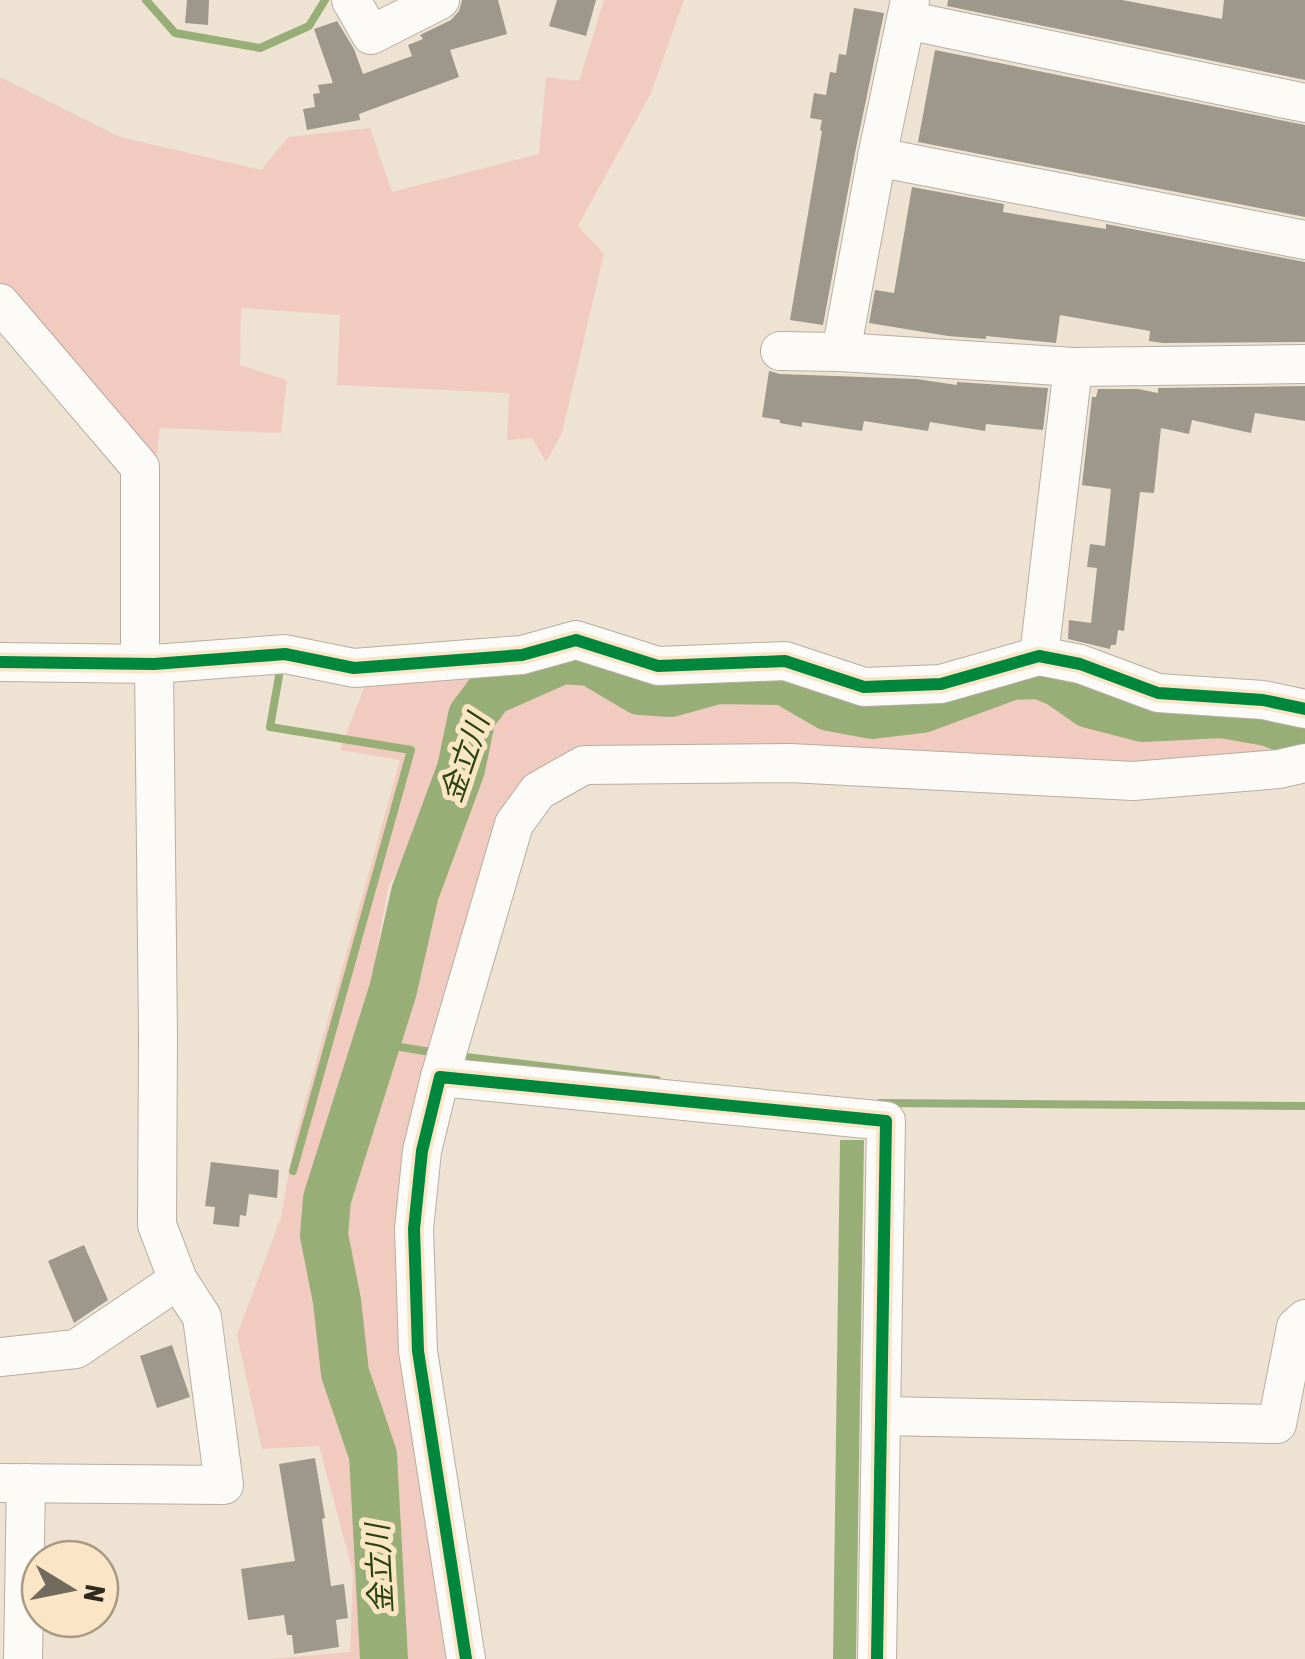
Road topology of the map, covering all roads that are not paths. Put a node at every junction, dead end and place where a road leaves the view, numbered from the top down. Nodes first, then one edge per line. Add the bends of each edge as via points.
1 (351, 0) edge
2 (440, 0) edge
3 (908, 10) edge
4 (1305, 104) edge
5 (876, 157) junction
6 (1305, 240) edge
7 (0, 302) edge
8 (780, 351) dead end
9 (841, 352) junction
10 (1305, 364) edge
11 (1073, 367) junction
12 (1039, 656) junction
13 (0, 662) edge
14 (147, 664) junction
15 (1305, 709) edge
16 (1305, 764) edge
17 (440, 1077) junction
18 (178, 1280) junction
19 (1305, 1319) edge
20 (0, 1358) edge
21 (881, 1416) junction
22 (13, 1483) edge
23 (23, 1659) edge
24 (466, 1659) edge
25 (877, 1659) edge

1 - 2 street via 371,34
3 - 4 street
3 - 5 street
5 - 6 street
5 - 9 street
7 - 14 street via 140,467
8 - 9 street
9 - 11 street
10 - 11 street
11 - 12 street
12 - 14 street via 941,684 864,687 786,661 658,666 576,640 522,655 354,668 284,654
12 - 15 street via 1158,693
13 - 14 street
14 - 18 street via 158,1225
16 - 17 street via 1133,781 790,763 584,765 538,791 514,824
17 - 21 street via 886,1120
17 - 24 street via 422,1151 414,1229 418,1351
18 - 20 street via 76,1348
18 - 22 street via 202,1318 224,1485
19 - 21 street via 1296,1327 1276,1424
21 - 25 street
22 - 23 street

